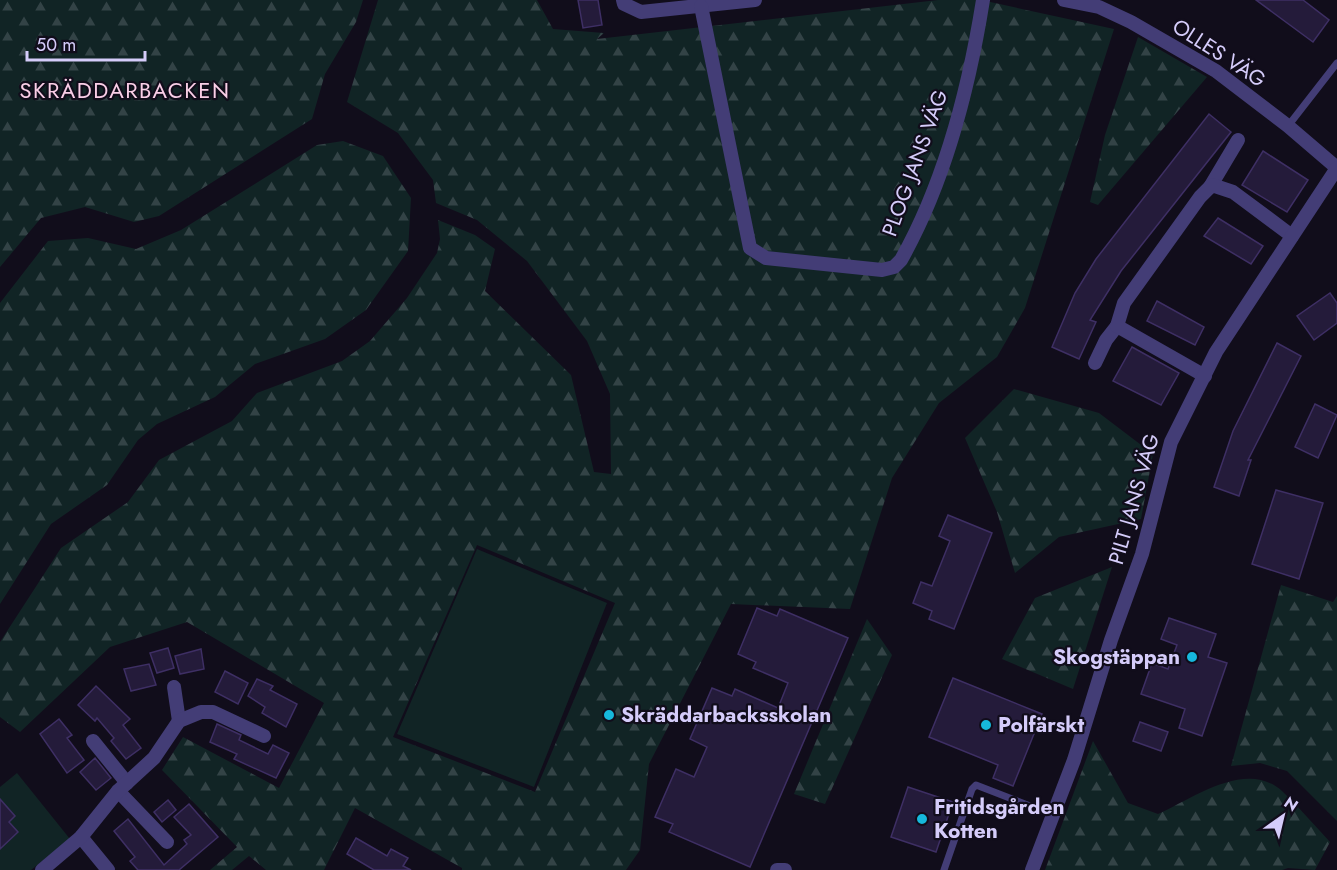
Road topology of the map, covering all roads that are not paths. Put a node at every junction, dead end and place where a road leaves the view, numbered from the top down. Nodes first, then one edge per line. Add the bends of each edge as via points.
1 (755, 0) edge
2 (984, 0) edge
3 (1064, 0) edge
4 (623, 2) edge
5 (1099, 4) edge
6 (701, 6) junction
7 (1337, 63) edge
8 (1288, 126) junction
9 (1238, 140) dead end
10 (1337, 168) edge
11 (1210, 187) junction
12 (1292, 236) junction
13 (1118, 326) junction
14 (1095, 363) dead end
15 (1205, 376) junction
16 (174, 687) dead end
17 (179, 721) junction
18 (264, 736) dead end
19 (93, 741) dead end
20 (123, 787) junction
21 (1053, 815) junction
22 (81, 837) junction
23 (166, 842) dead end
24 (42, 870) edge
25 (108, 870) edge
26 (777, 870) edge
27 (785, 870) edge
28 (944, 870) edge
29 (1032, 870) edge

1 - 6 street
2 - 6 street, PLOG JANS VÄG via 962,99 937,177 901,260 882,270 766,258 750,248
3 - 5 street, OLLES VÄG
4 - 6 street via 641,12
5 - 8 street, OLLES VÄG via 1216,71
7 - 8 lane
8 - 10 street, OLLES VÄG
9 - 11 street
10 - 12 street, PILT JANS VÄG
11 - 12 street via 1233,192
11 - 13 street via 1124,303
12 - 15 street, PILT JANS VÄG via 1216,352
13 - 14 street
13 - 15 street
15 - 21 street, PILT JANS VÄG via 1171,442 1142,554
16 - 17 street
17 - 18 street via 201,712 213,712
17 - 20 street via 154,758
19 - 20 street
20 - 22 street
20 - 23 street
21 - 28 lane via 976,784
21 - 29 street, PILT JANS VÄG
22 - 24 street
22 - 25 street
26 - 27 street

